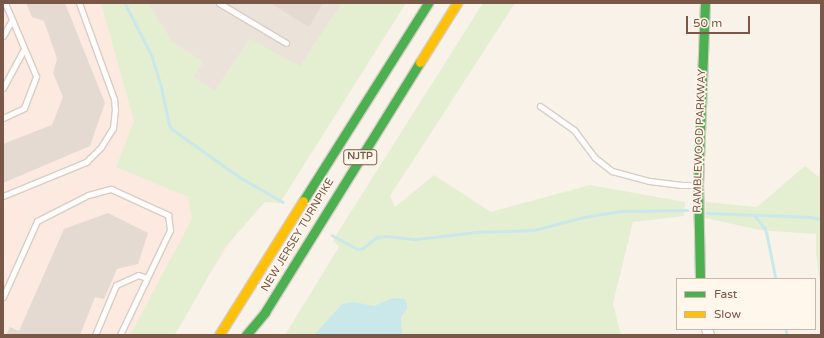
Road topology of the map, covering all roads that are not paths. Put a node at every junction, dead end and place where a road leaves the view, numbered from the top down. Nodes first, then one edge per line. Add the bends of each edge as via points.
1 (5, 3) edge
2 (79, 3) edge
3 (219, 3) edge
4 (428, 3) edge
5 (457, 3) edge
6 (705, 3) edge
7 (12, 20) junction
8 (3, 36) edge
9 (286, 43) dead end
10 (24, 49) junction
11 (3, 88) edge
12 (540, 106) dead end
13 (3, 118) edge
14 (698, 185) junction
15 (3, 196) edge
16 (147, 278) junction
17 (700, 278) edge
18 (3, 298) edge
19 (265, 312) junction
20 (95, 335) edge
21 (120, 335) edge
22 (219, 335) edge
23 (246, 335) edge
24 (254, 335) edge

1 - 7 lane
2 - 15 lane via 114,99 116,110 113,128 101,147 86,162
3 - 9 lane
4 - 22 main road, NEW JERSEY TURNPIKE / NJTP
5 - 19 main road, NEW JERSEY TURNPIKE / NJTP
6 - 14 main road, RAMBLEWOOD PARKWAY
7 - 8 lane
7 - 10 lane
10 - 11 lane
10 - 13 lane via 36,76 24,108
12 - 14 lane via 567,124 594,157 612,171 649,181
14 - 17 main road, RAMBLEWOOD PARKWAY
16 - 18 lane via 170,230 168,214 111,189 88,195 37,221
16 - 20 lane via 138,275 116,285
16 - 21 lane
19 - 23 main road, NEW JERSEY TURNPIKE / NJTP
19 - 24 main road

